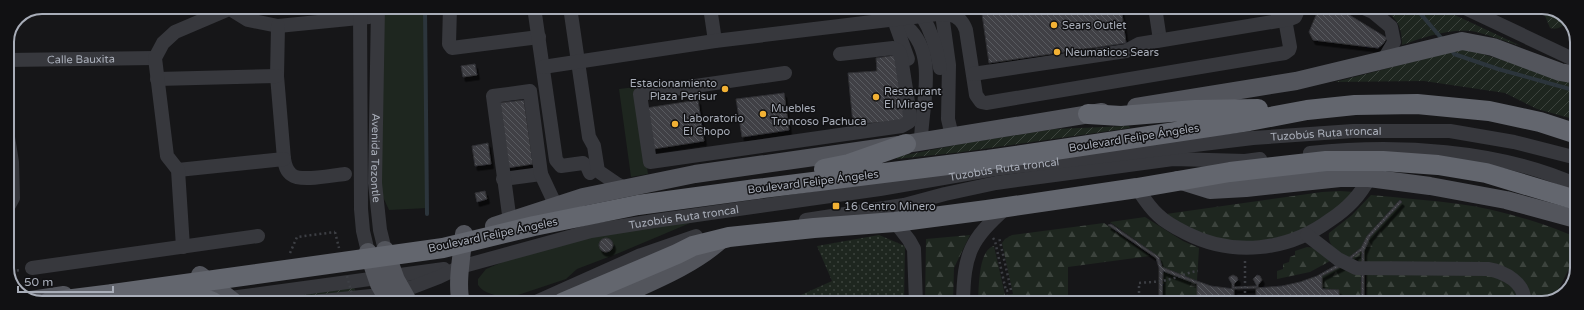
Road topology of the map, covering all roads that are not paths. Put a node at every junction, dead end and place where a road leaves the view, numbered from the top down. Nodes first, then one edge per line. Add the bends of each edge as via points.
1 (214, 14) edge
2 (238, 14) edge
3 (354, 14) edge
4 (360, 14) edge
5 (378, 14) edge
6 (450, 14) edge
7 (535, 14) edge
8 (571, 14) edge
9 (711, 14) edge
10 (942, 14) junction
11 (1156, 14) edge
12 (1284, 14) edge
13 (1295, 14) edge
14 (1375, 14) edge
15 (1477, 14) edge
16 (922, 16) junction
17 (894, 20) junction
18 (278, 26) junction
19 (539, 37) junction
20 (1160, 40) junction
21 (715, 41) junction
22 (840, 54) dead end
23 (155, 58) junction
24 (1570, 58) edge
25 (1384, 59) junction
26 (14, 60) edge
27 (577, 61) junction
28 (543, 67) junction
29 (785, 72) dead end
30 (973, 74) junction
31 (1570, 74) edge
32 (277, 76) junction
33 (157, 79) junction
34 (1307, 110) junction
35 (1088, 114) junction
36 (950, 128) junction
37 (1570, 132) edge
38 (912, 134) junction
39 (588, 137) junction
40 (1570, 156) edge
41 (284, 159) junction
42 (178, 170) junction
43 (590, 173) junction
44 (345, 174) dead end
45 (541, 174) junction
46 (1369, 178) junction
47 (503, 179) junction
48 (1177, 180) junction
49 (1570, 183) edge
50 (625, 188) junction
51 (1137, 188) junction
52 (756, 189) junction
53 (583, 197) junction
54 (1570, 198) edge
55 (556, 206) junction
56 (1007, 207) junction
57 (1570, 217) edge
58 (510, 222) junction
59 (895, 222) junction
60 (464, 234) junction
61 (1307, 235) junction
62 (258, 236) dead end
63 (723, 238) junction
64 (183, 247) junction
65 (386, 250) junction
66 (368, 252) junction
67 (460, 267) junction
68 (32, 268) dead end
69 (200, 275) junction
70 (139, 290) junction
71 (393, 290) edge
72 (58, 296) edge
73 (94, 296) edge
74 (191, 296) edge
75 (220, 296) edge
76 (301, 296) edge
77 (372, 296) edge
78 (460, 296) edge
79 (550, 296) edge
80 (578, 296) edge
81 (620, 296) edge
82 (916, 296) edge
83 (963, 296) edge
84 (1523, 296) edge

1 - 23 street via 174,32 163,43
2 - 18 street via 248,20
3 - 18 street
4 - 66 street, Avenida Tezontle via 361,209
5 - 65 street, Avenida Tezontle via 375,183 380,230
6 - 19 street via 449,44 452,48
7 - 19 street
8 - 27 street
9 - 21 street
10 - 16 street
10 - 30 street via 953,15 964,24
10 - 36 street via 949,65
11 - 20 street
12 - 13 street via 1293,18
12 - 20 street
12 - 30 street via 1290,47 1286,53 986,103 981,102 976,95
14 - 25 street via 1391,27 1394,42
15 - 24 street
16 - 17 street
16 - 36 street via 938,52 940,98
17 - 21 street
17 - 38 street via 907,26 914,35 922,49 925,63 924,111
18 - 32 street
19 - 28 street
20 - 30 street via 1139,44 1126,51
21 - 27 street
22 - 38 street via 893,48 898,51
23 - 26 street, Calle Bauxita
23 - 33 street
25 - 31 main road, Boulevard Felipe Ángeles via 1462,41 1493,47
25 - 35 main road, Boulevard Felipe Ángeles via 1296,81
27 - 28 street
27 - 39 street
28 - 43 street via 556,160 561,166 583,163
29 - 38 street via 640,94 650,162
32 - 33 street
32 - 41 street
33 - 42 street via 167,156
34 - 35 highway via 1266,108 1121,116
34 - 37 highway, Boulevard Felipe Ángeles via 1355,105 1417,104 1489,111
34 - 52 highway, Boulevard Felipe Ángeles via 988,160
35 - 36 main road, Boulevard Felipe Ángeles
36 - 38 main road, Boulevard Felipe Ángeles
38 - 50 main road, Boulevard Felipe Ángeles
38 - 52 highway via 849,164 796,175
39 - 43 street via 585,146
39 - 50 street via 594,146 598,171
40 - 67 street, Tuzobús Ruta troncal via 1514,142 1450,131 1353,131 1253,138 995,169 880,189 638,223 591,231
41 - 42 street
41 - 44 street via 286,168 292,176 304,178
42 - 64 street
43 - 53 street via 589,185
45 - 47 street
45 - 47 street via 530,91 493,96
45 - 55 street
46 - 48 main road via 1340,178 1210,190
46 - 57 main road via 1506,200
46 - 61 street via 1363,190 1348,206
47 - 58 street
48 - 51 highway
48 - 54 highway via 1326,161 1383,161 1486,173
49 - 79 street, Tuzobús Ruta troncal via 1502,162 1420,150 1330,151 1245,161 1173,159 996,183 904,205 705,234 641,255
50 - 53 main road, Boulevard Felipe Ángeles
51 - 56 highway
51 - 61 street via 1160,217 1206,242 1234,247 1261,247 1281,244
52 - 70 highway, Boulevard Felipe Ángeles, bridge via 638,206 534,226 443,248
53 - 55 main road, Boulevard Felipe Ángeles
55 - 58 main road, Boulevard Felipe Ángeles
56 - 59 highway
56 - 83 street via 981,232 969,251 965,263
58 - 60 main road, Boulevard Felipe Ángeles
59 - 63 highway
59 - 82 street via 914,249
60 - 65 main road, Boulevard Felipe Ángeles
60 - 67 main road
61 - 84 street via 1338,259 1356,268 1488,269 1506,274 1515,280
62 - 64 street
63 - 80 highway via 693,246
63 - 81 main road via 695,260
64 - 68 street
65 - 66 main road, Boulevard Felipe Ángeles
65 - 71 main road, Avenida Tezontle
66 - 69 main road, Boulevard Felipe Ángeles
66 - 71 main road, Avenida Tezontle
67 - 71 street, Tuzobús Ruta troncal via 439,277
67 - 78 main road
69 - 72 main road, Boulevard Felipe Ángeles
69 - 75 main road
70 - 73 highway, Boulevard Felipe Ángeles, bridge
70 - 74 highway, bridge
71 - 76 street, Tuzobús Ruta troncal
71 - 77 street, Tuzobús Ruta troncal

